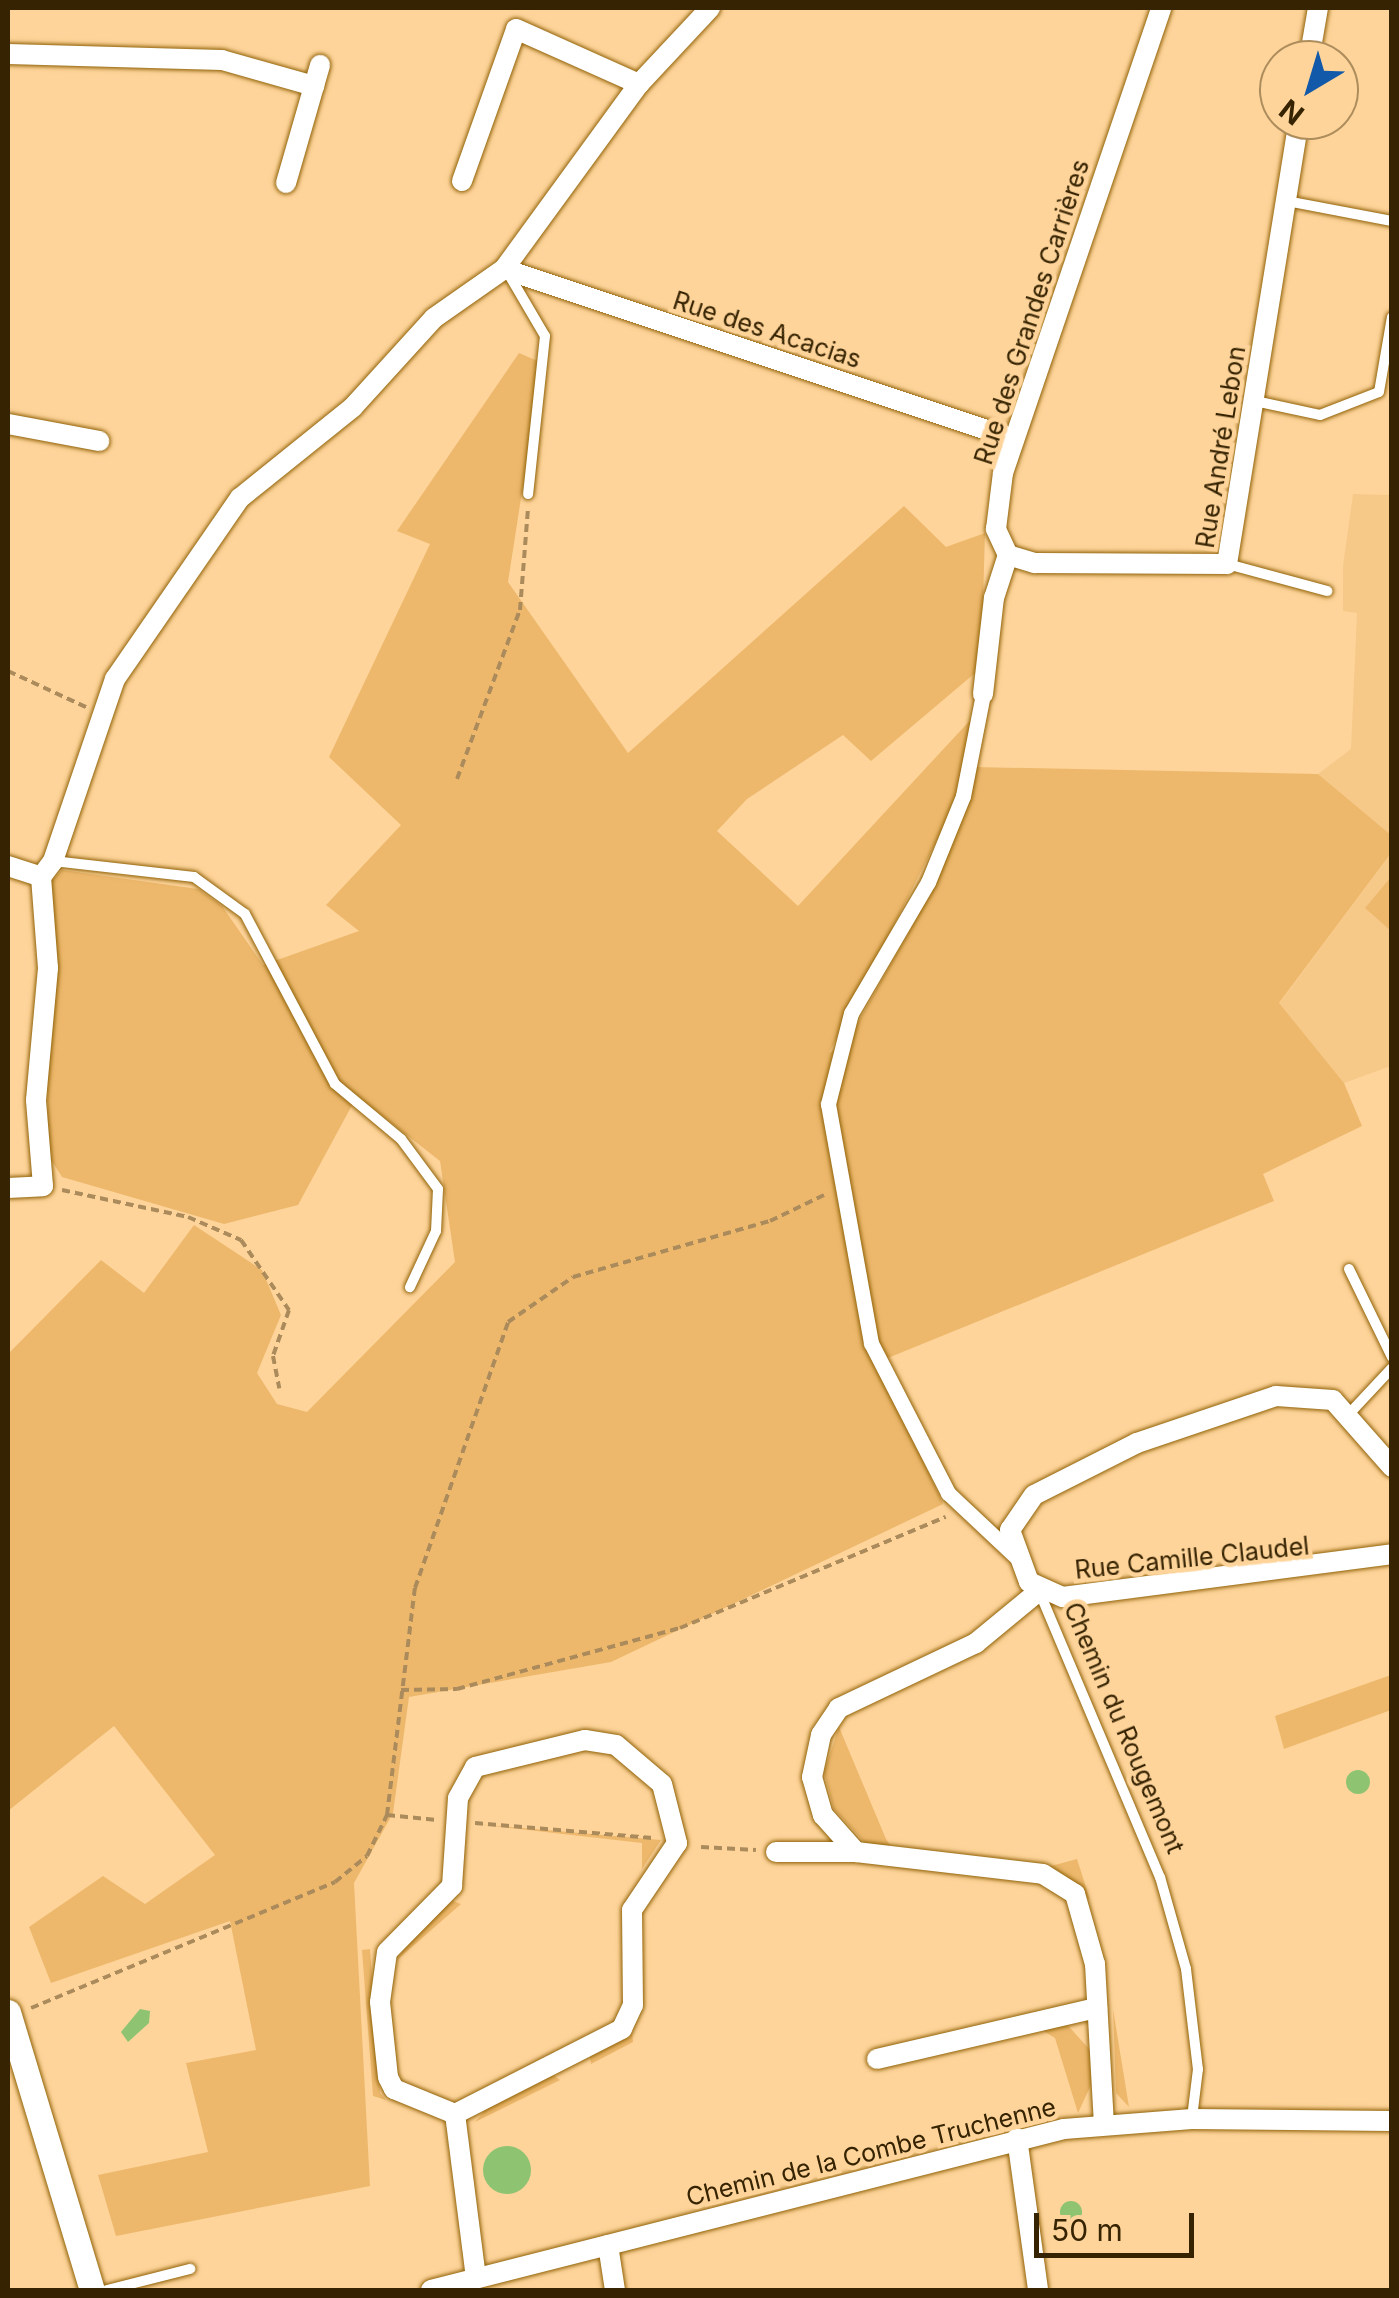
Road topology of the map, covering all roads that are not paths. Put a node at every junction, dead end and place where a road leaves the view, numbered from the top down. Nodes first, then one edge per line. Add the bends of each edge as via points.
1 (710, 8) edge
2 (1160, 8) edge
3 (1318, 8) edge
4 (1312, 40) edge
5 (8, 54) edge
6 (639, 84) junction
7 (1296, 140) edge
8 (462, 181) dead end
9 (286, 183) dead end
10 (1286, 201) junction
11 (1392, 221) edge
12 (504, 268) junction
13 (1392, 317) edge
14 (1255, 401) junction
15 (8, 424) edge
16 (1014, 438) junction
17 (99, 441) dead end
18 (528, 494) road end
19 (1008, 555) junction
20 (1227, 564) junction
21 (1326, 591) dead end
22 (983, 694) joint
23 (8, 866) edge
24 (47, 869) junction
25 (8, 1188) edge
26 (1349, 1268) dead end
27 (410, 1287) dead end
28 (1392, 1357) edge
29 (1392, 1368) edge
30 (1348, 1415) junction
31 (1392, 1467) edge
32 (1392, 1554) edge
33 (1015, 1556) junction
34 (1040, 1592) junction
35 (776, 1852) road end
36 (856, 1852) junction
37 (1097, 2008) junction
38 (17, 2011) edge
39 (877, 2059) dead end
40 (455, 2114) junction
41 (1192, 2119) junction
42 (1392, 2121) edge
43 (1104, 2124) junction
44 (1017, 2138) junction
45 (608, 2244) junction
46 (190, 2269) dead end
47 (476, 2279) junction
48 (92, 2290) edge
49 (106, 2290) edge
50 (431, 2290) edge
51 (615, 2290) edge
52 (1038, 2290) edge

1 - 6 street
2 - 16 street, Rue des Grandes Carrières
3 - 4 street
5 - 9 street via 222,60 317,76
6 - 8 street via 516,29
6 - 12 street
7 - 10 street, Rue André Lebon
10 - 11 lane
10 - 14 street, Rue André Lebon
12 - 16 street, Rue des Acacias
12 - 18 lane via 546,336
12 - 24 street via 434,318 353,407 240,498 170,590 100,713
13 - 14 lane via 1379,392 1320,416
14 - 20 street, Rue André Lebon
15 - 17 street
16 - 19 street, Rue des Grandes Carrières via 996,528
19 - 20 street, Rue André Lebon via 1035,563
19 - 22 street, Rue des Grandes Carrières
20 - 21 lane
22 - 33 street via 963,796 834,1061 828,1104 837,1188 872,1343 963,1510
23 - 24 street
24 - 25 street via 48,968 36,1100 43,1186
24 - 27 lane via 194,877 246,914 335,1084 401,1139 438,1189 436,1231
26 - 28 lane
29 - 30 lane
30 - 31 street
30 - 33 street via 1310,1392 1276,1396 1137,1443 1020,1507 1010,1530
32 - 34 street, Rue Camille Claudel via 1321,1570
33 - 34 street, Rue Camille Claudel
34 - 36 street via 976,1643 831,1716 812,1762 814,1792
34 - 41 lane, Chemin du Rougemont via 1160,1878 1186,1969 1198,2069
35 - 36 street
36 - 37 street via 1043,1874 1066,1886 1082,1905
37 - 39 street
37 - 43 street
38 - 48 street
40 - 40 street via 600,2048 630,2017 629,1922 679,1832 662,1784 616,1745 585,1740 475,1767 458,1798 452,1886 387,1952 380,2002 388,2078
40 - 47 street
41 - 42 street, Chemin de la Combe Truchenne
41 - 43 street, Chemin de la Combe Truchenne
43 - 44 street, Chemin de la Combe Truchenne
44 - 45 street, Chemin de la Combe Truchenne
44 - 52 street
45 - 47 street, Chemin de la Combe Truchenne
45 - 51 street
46 - 49 lane
47 - 50 street, Chemin de la Combe Truchenne

